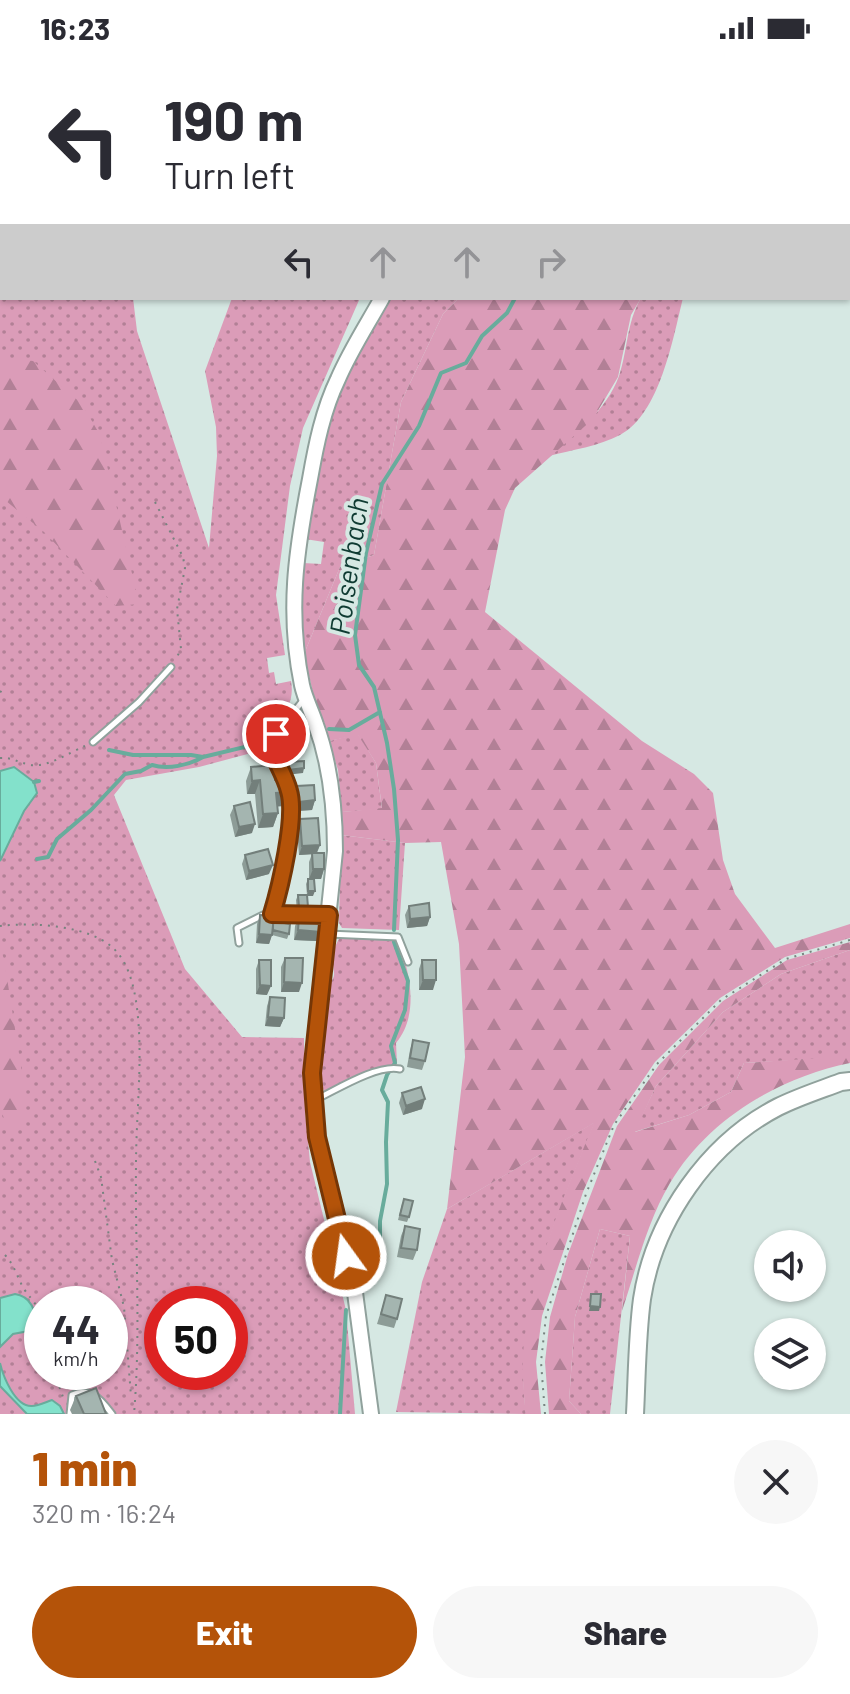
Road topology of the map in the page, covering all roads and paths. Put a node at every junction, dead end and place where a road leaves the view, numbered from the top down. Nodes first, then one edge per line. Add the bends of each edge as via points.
1 (381, 300) edge
2 (155, 502) dead end
3 (171, 667) joint
4 (0, 691) edge
5 (6, 696) dead end
6 (306, 698) junction
7 (93, 742) joint
8 (0, 758) edge
9 (272, 914) junction
10 (313, 915) edge
11 (0, 926) edge
12 (327, 934) junction
13 (850, 940) edge
14 (239, 943) dead end
15 (408, 962) dead end
16 (400, 1069) dead end
17 (850, 1081) edge
18 (314, 1101) junction
19 (95, 1161) dead end
20 (5, 1255) dead end
21 (24, 1287) edge
22 (60, 1390) edge
23 (131, 1396) dead end
24 (64, 1401) dead end
25 (70, 1414) edge
26 (112, 1414) edge
27 (134, 1414) edge
28 (371, 1414) edge
29 (545, 1414) edge
30 (635, 1414) edge

1 - 6 main road via 337,379 317,439 297,547 293,633
2 - 3 path via 185,568 177,609 181,649
3 - 7 lane
4 - 5 path
6 - 9 lane via 270,745 290,793 286,861
6 - 12 main road via 333,788 335,851
7 - 8 path via 40,765
9 - 10 lane
9 - 14 lane via 237,928
11 - 27 path via 59,926 80,932 109,944 130,973 138,1065 139,1362
12 - 15 lane via 398,937
12 - 18 main road via 312,1073
13 - 29 path via 786,959 721,1000 657,1064 614,1125 546,1316 541,1362
16 - 18 lane via 391,1067
17 - 30 main road via 777,1107 724,1145 669,1217 651,1258 642,1299
18 - 28 main road via 317,1137 354,1285
19 - 23 path via 124,1307
20 - 21 path
22 - 24 path
25 - 26 lane via 72,1395 84,1391 96,1395

